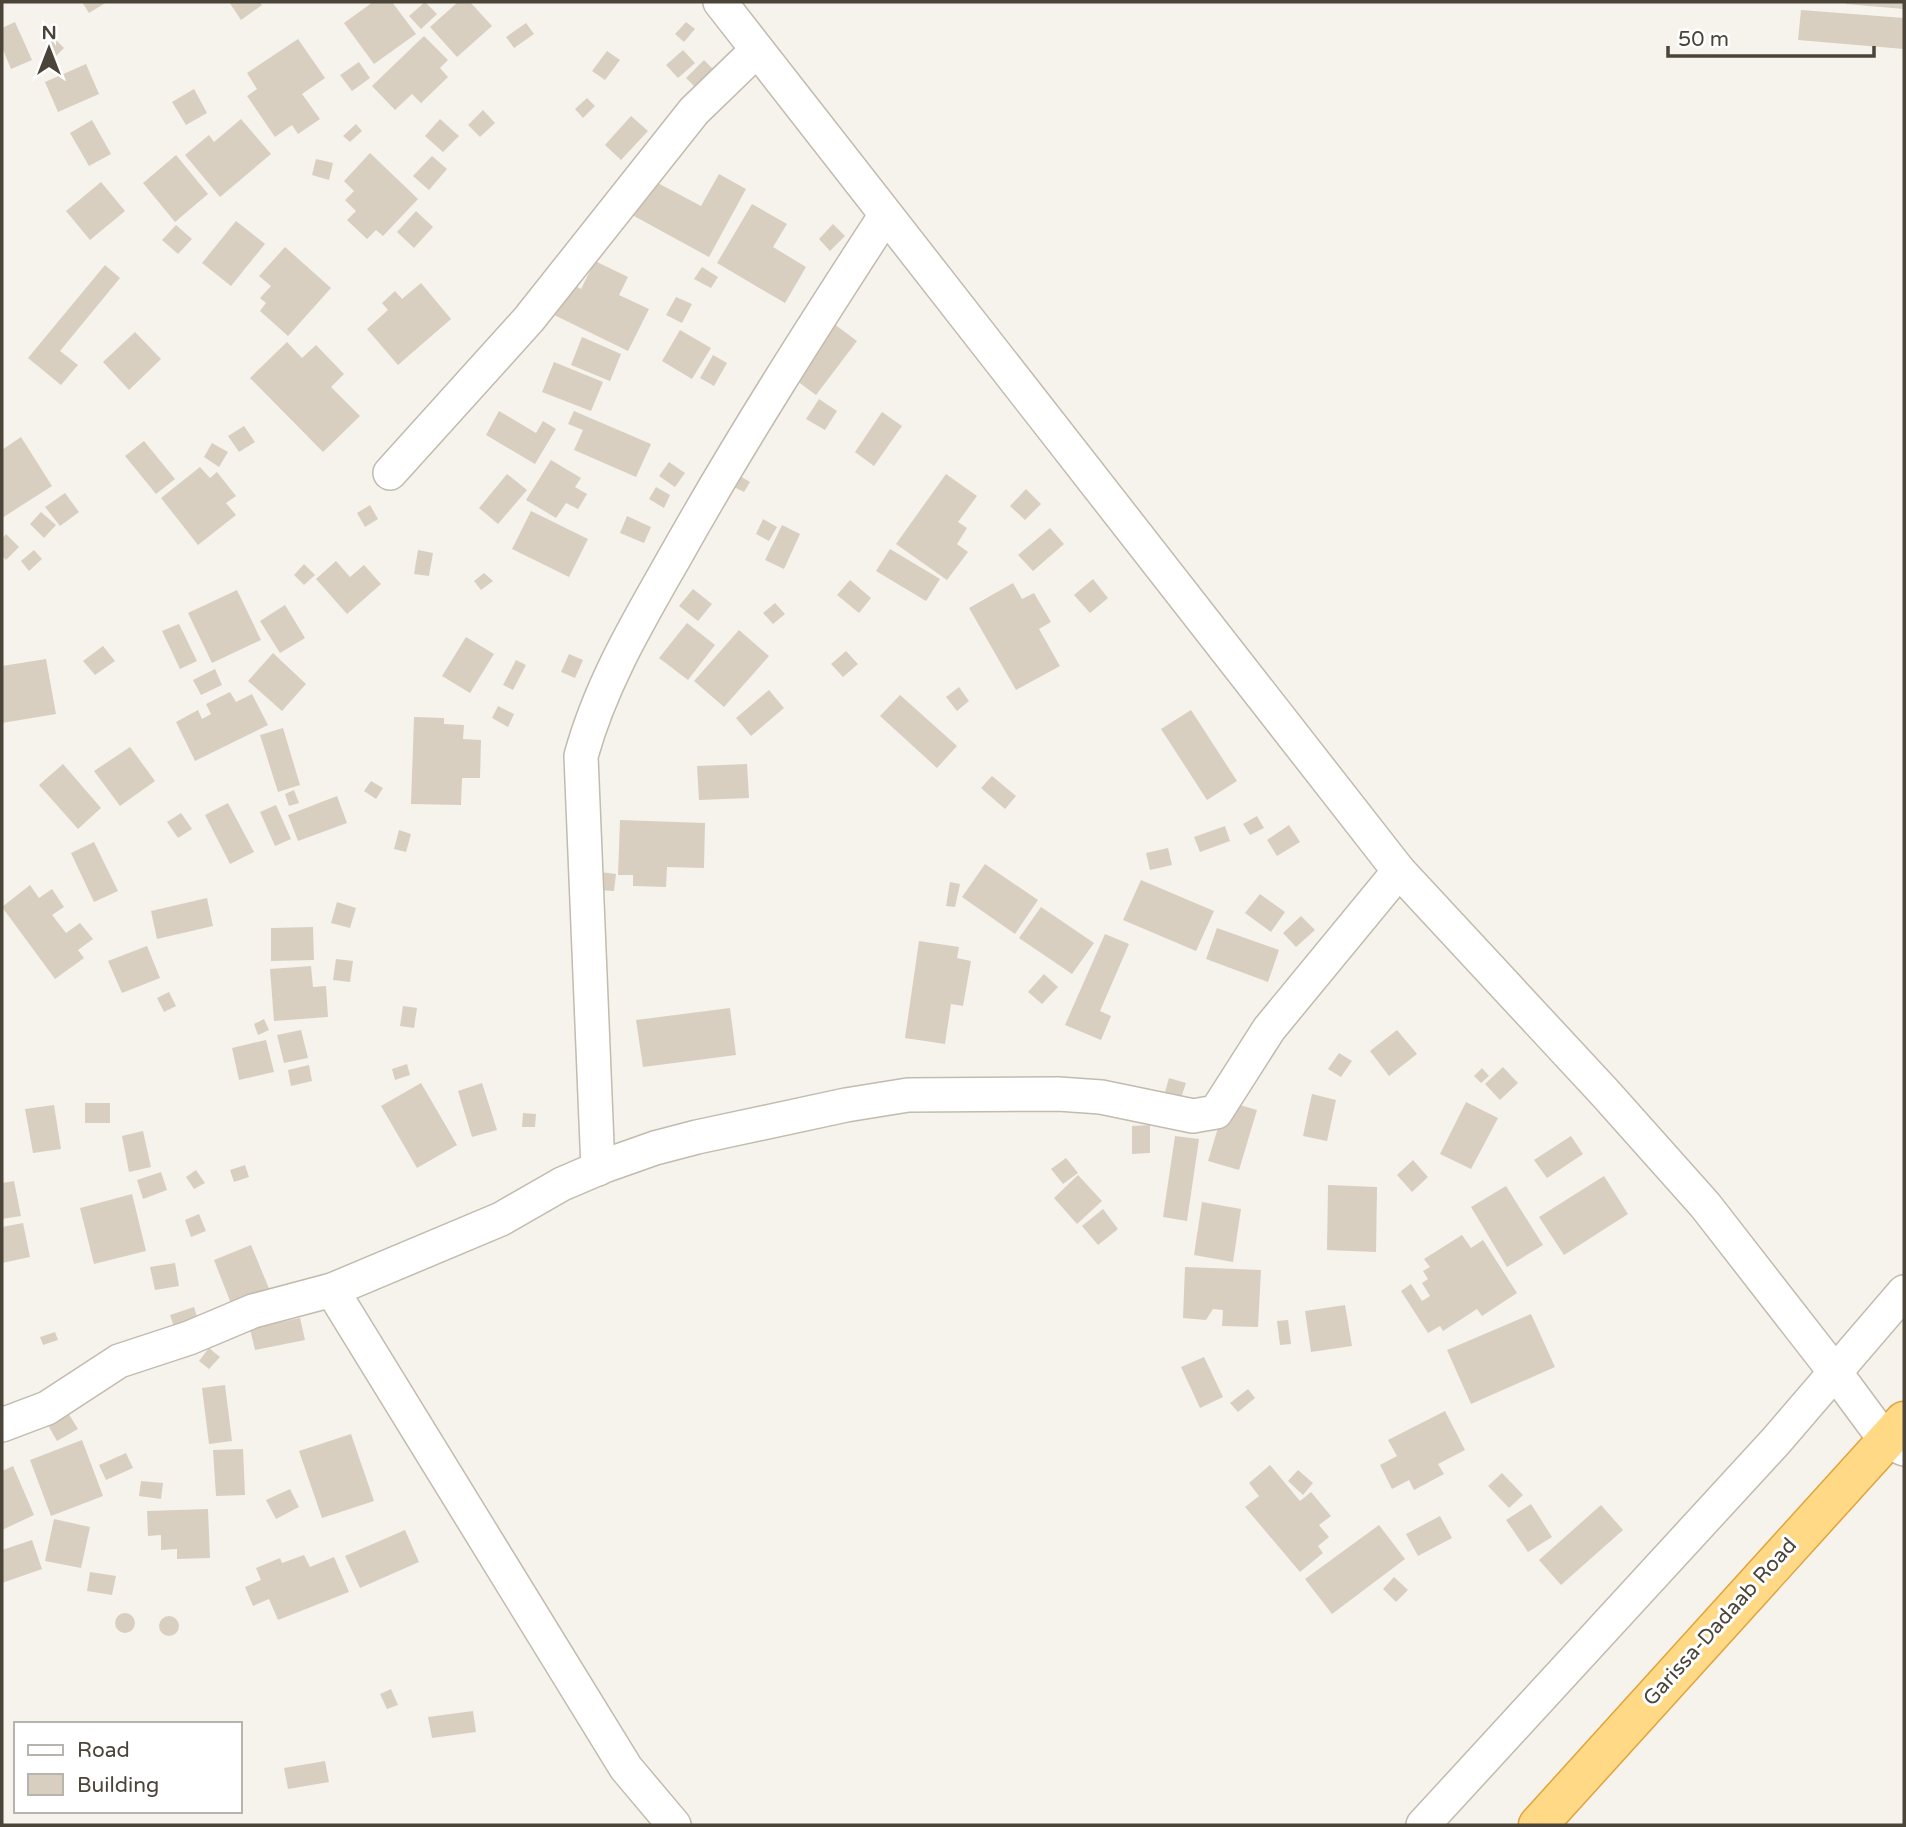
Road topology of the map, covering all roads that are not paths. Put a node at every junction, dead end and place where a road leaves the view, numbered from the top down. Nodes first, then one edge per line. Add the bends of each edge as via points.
1 (720, 2) edge
2 (757, 50) junction
3 (885, 216) junction
4 (390, 473) dead end
5 (1399, 872) junction
6 (597, 1169) junction
7 (332, 1290) junction
8 (1904, 1292) edge
9 (1835, 1372) junction
10 (2, 1424) edge
11 (1898, 1437) edge
12 (674, 1825) edge
13 (1423, 1825) edge
14 (1538, 1825) edge

1 - 2 street
2 - 3 street
2 - 4 street via 694,111 529,319
3 - 5 street
3 - 6 street via 702,508 616,661 591,721 582,756
5 - 6 street via 1269,1029 1216,1112 1193,1116 1101,1097 1058,1094 908,1095 696,1138
5 - 9 street via 1705,1205
6 - 7 street via 501,1219
7 - 10 street via 253,1311 119,1361 47,1409
7 - 12 street via 626,1768
8 - 9 street
9 - 11 street
9 - 13 street
11 - 14 highway, Garissa-Dadaab Road

